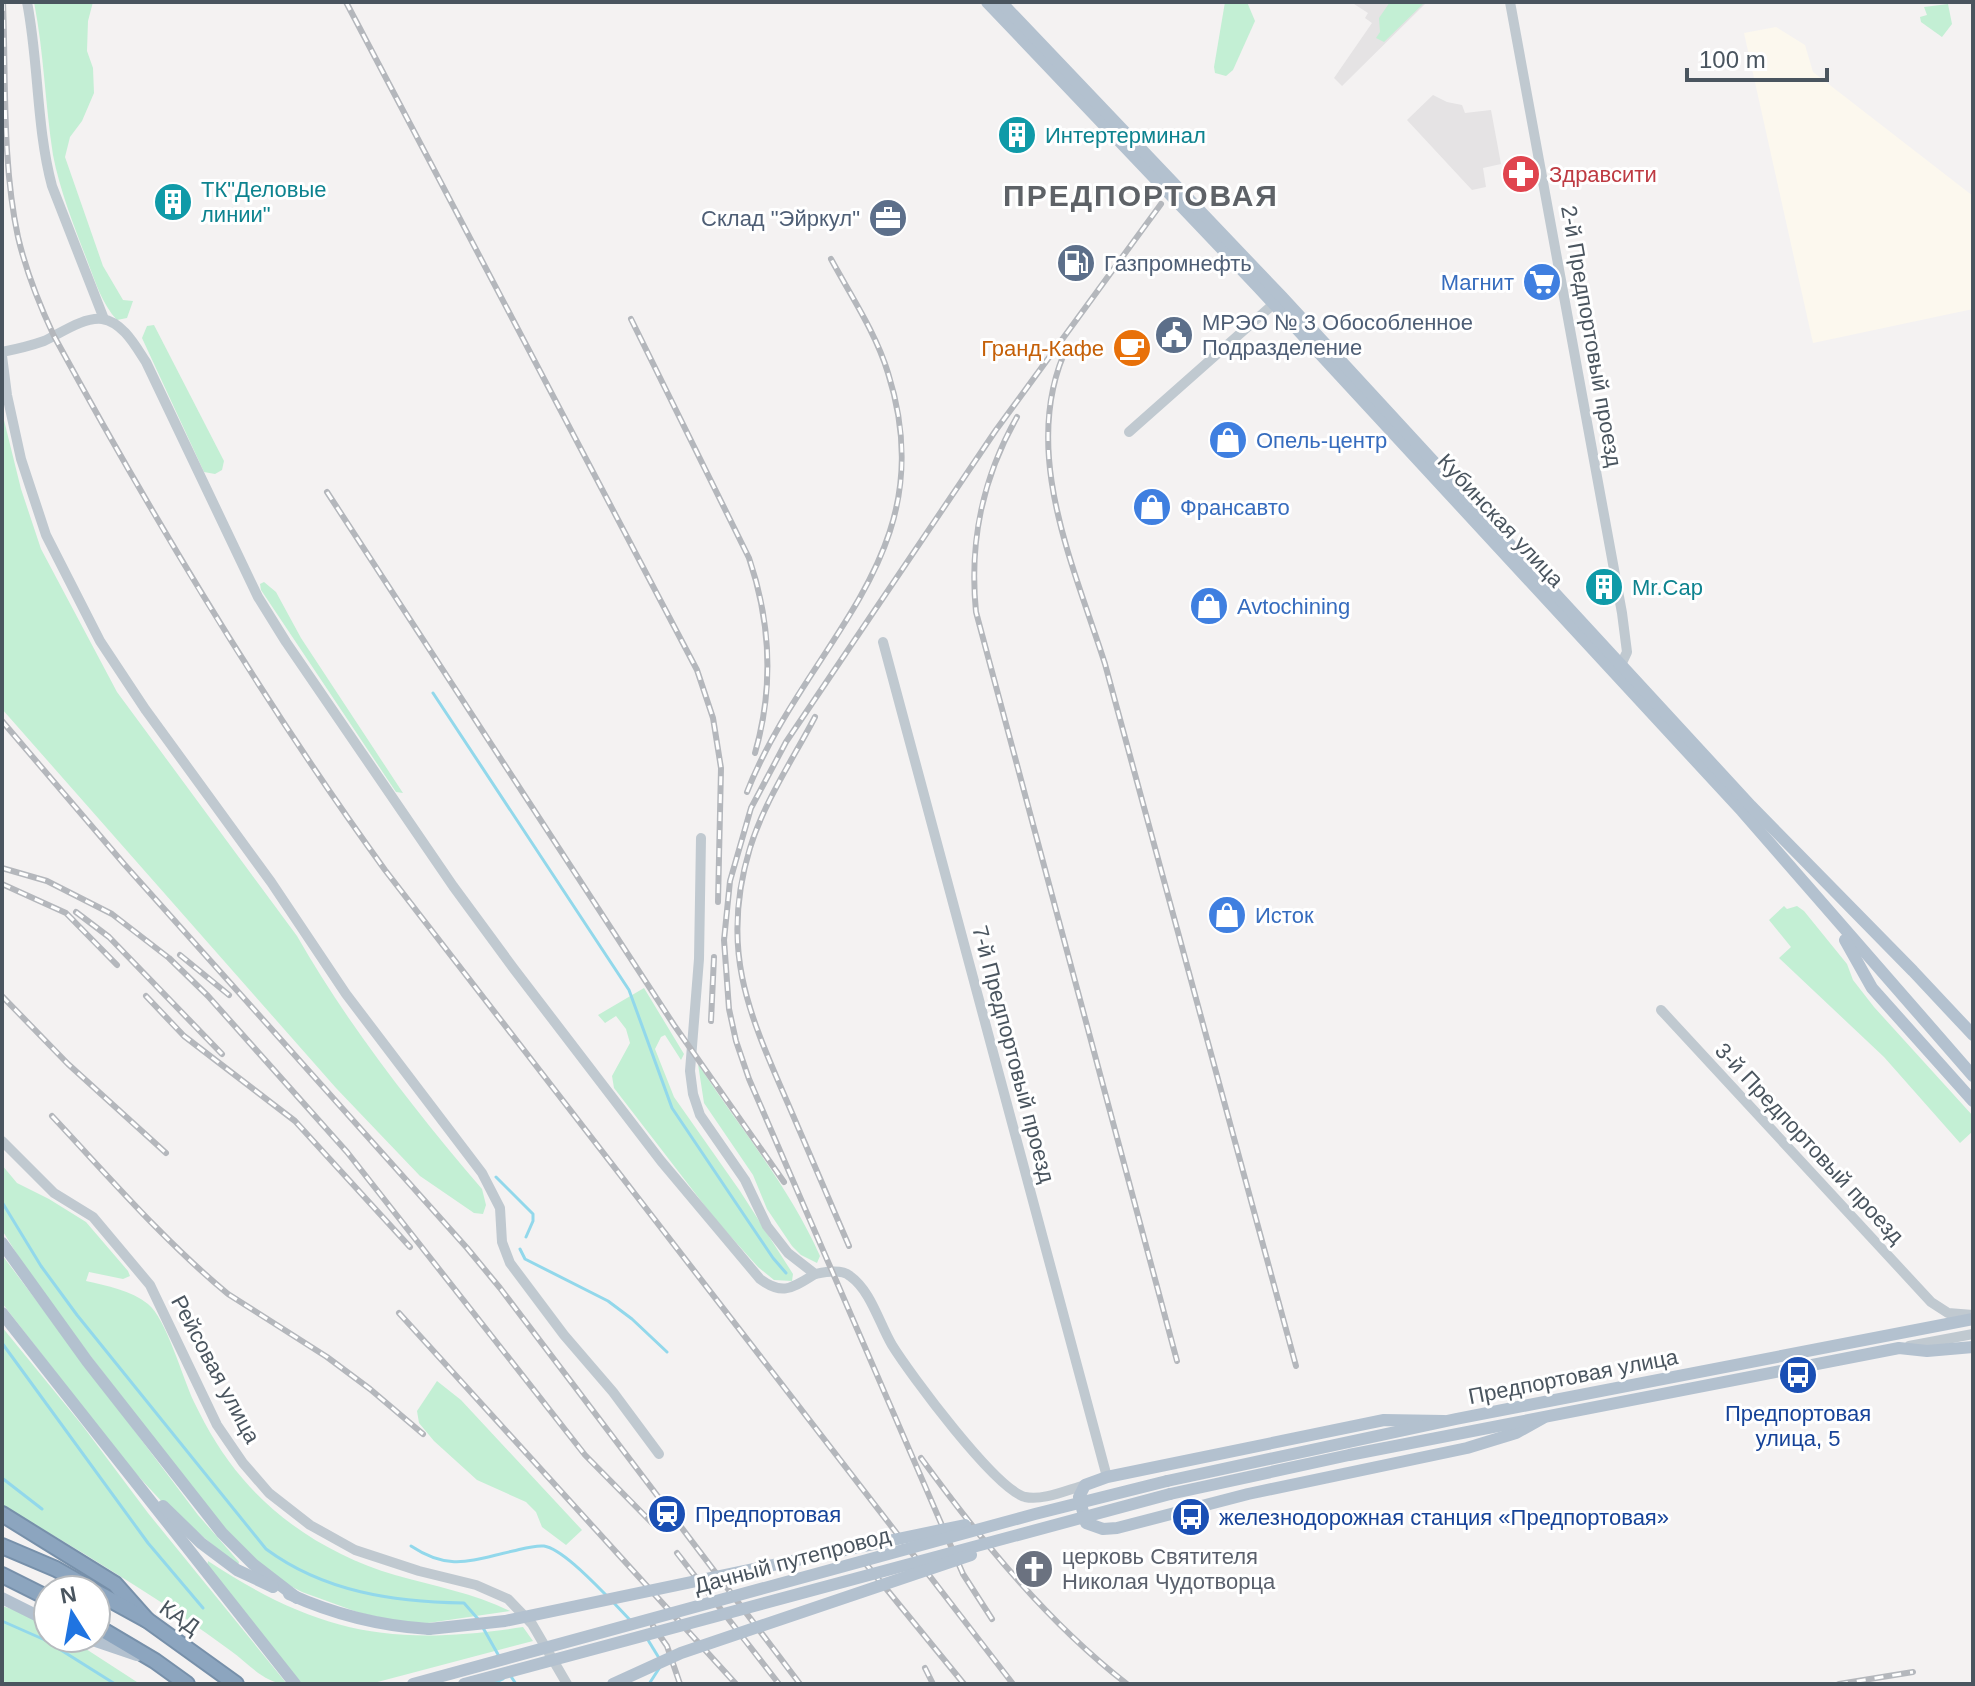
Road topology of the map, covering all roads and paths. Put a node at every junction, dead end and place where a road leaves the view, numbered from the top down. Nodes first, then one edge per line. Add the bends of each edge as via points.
1 (27, 2) edge
2 (987, 2) edge
3 (1001, 2) edge
4 (1510, 2) edge
5 (1278, 301) junction
6 (104, 319) junction
7 (2, 354) edge
8 (1129, 432) dead end
9 (883, 642) dead end
10 (1618, 669) junction
11 (701, 838) dead end
12 (1831, 917) junction
13 (1661, 1010) dead end
14 (1973, 1035) edge
15 (1973, 1076) edge
16 (1973, 1101) edge
17 (2, 1141) edge
18 (2, 1243) edge
19 (815, 1274) junction
20 (1931, 1302) junction
21 (2, 1313) edge
22 (1973, 1317) edge
23 (1924, 1329) junction
24 (1973, 1334) edge
25 (1973, 1347) edge
26 (1899, 1348) junction
27 (1543, 1418) junction
28 (1444, 1421) junction
29 (659, 1454) dead end
30 (132, 1476) junction
31 (1107, 1477) junction
32 (1184, 1484) junction
33 (1085, 1485) junction
34 (2, 1514) edge
35 (1035, 1514) junction
36 (1025, 1532) junction
37 (2, 1546) edge
38 (65, 1574) edge
39 (2, 1575) edge
40 (32, 1590) edge
41 (2, 1598) edge
42 (297, 1598) junction
43 (112, 1600) edge
44 (32, 1613) edge
45 (147, 1620) junction
46 (112, 1635) edge
47 (112, 1646) edge
48 (155, 1661) junction
49 (187, 1684) edge
50 (236, 1684) edge
51 (295, 1684) edge
52 (413, 1684) edge
53 (464, 1684) edge
54 (567, 1684) edge
55 (613, 1684) edge

1 - 6 street via 46,163
2 - 5 main road, Кубинская улица
3 - 5 main road, Кубинская улица
4 - 10 street, 2-й Предпортовый проезд via 1622,613 1627,652
5 - 8 street
5 - 10 main road, Кубинская улица
6 - 7 street
6 - 19 street via 133,341 146,362 258,597 286,642 514,969 661,1161 760,1279 785,1290
7 - 29 street via 21,459 46,535 100,641 346,994 482,1173 500,1208 502,1242 510,1263
9 - 31 street, 7-й Предпортовый проезд
10 - 12 main road, Кубинская улица
10 - 14 main road, Кубинская улица
11 - 19 street via 693,1094 700,1115 745,1180 767,1226 788,1253
12 - 15 main road, Кубинская улица
12 - 16 main road via 1872,988
13 - 20 street, 3-й Предпортовый проезд
17 - 54 street, Рейсовая улица via 54,1193 93,1217 150,1285 217,1425 269,1493 310,1525 355,1550 508,1599 532,1624
18 - 42 main road via 222,1533
19 - 33 street via 848,1274 861,1287 892,1345 959,1435 1012,1490 1041,1497
20 - 22 street, 3-й Предпортовый проезд via 1948,1313
20 - 23 street via 1934,1318
21 - 30 main road
22 - 23 main road, Предпортовая улица
23 - 28 main road, Предпортовая улица
24 - 26 street, Предпортовая улица
25 - 26 main road
26 - 27 main road, Предпортовая улица
27 - 32 main road, Предпортовая улица
27 - 33 main road via 1516,1433 1467,1448 1117,1528 1086,1523 1079,1497
28 - 31 main road via 1384,1420
28 - 32 main road, Предпортовая улица
30 - 42 main road via 237,1570
30 - 51 main road
31 - 33 main road
32 - 35 main road, Дачный путепровод, bridge
32 - 36 main road, Дачный путепровод, bridge
34 - 45 highway via 115,1584
35 - 42 main road, bridge via 505,1621 401,1627
35 - 52 main road, Дачный путепровод, bridge
36 - 53 main road, Дачный путепровод, bridge
36 - 55 main road, bridge via 1003,1544 681,1653
37 - 38 highway, КАД
39 - 40 highway
41 - 44 main road
43 - 45 highway, КАД
45 - 50 highway, КАД
46 - 48 highway
47 - 48 main road
48 - 49 highway

